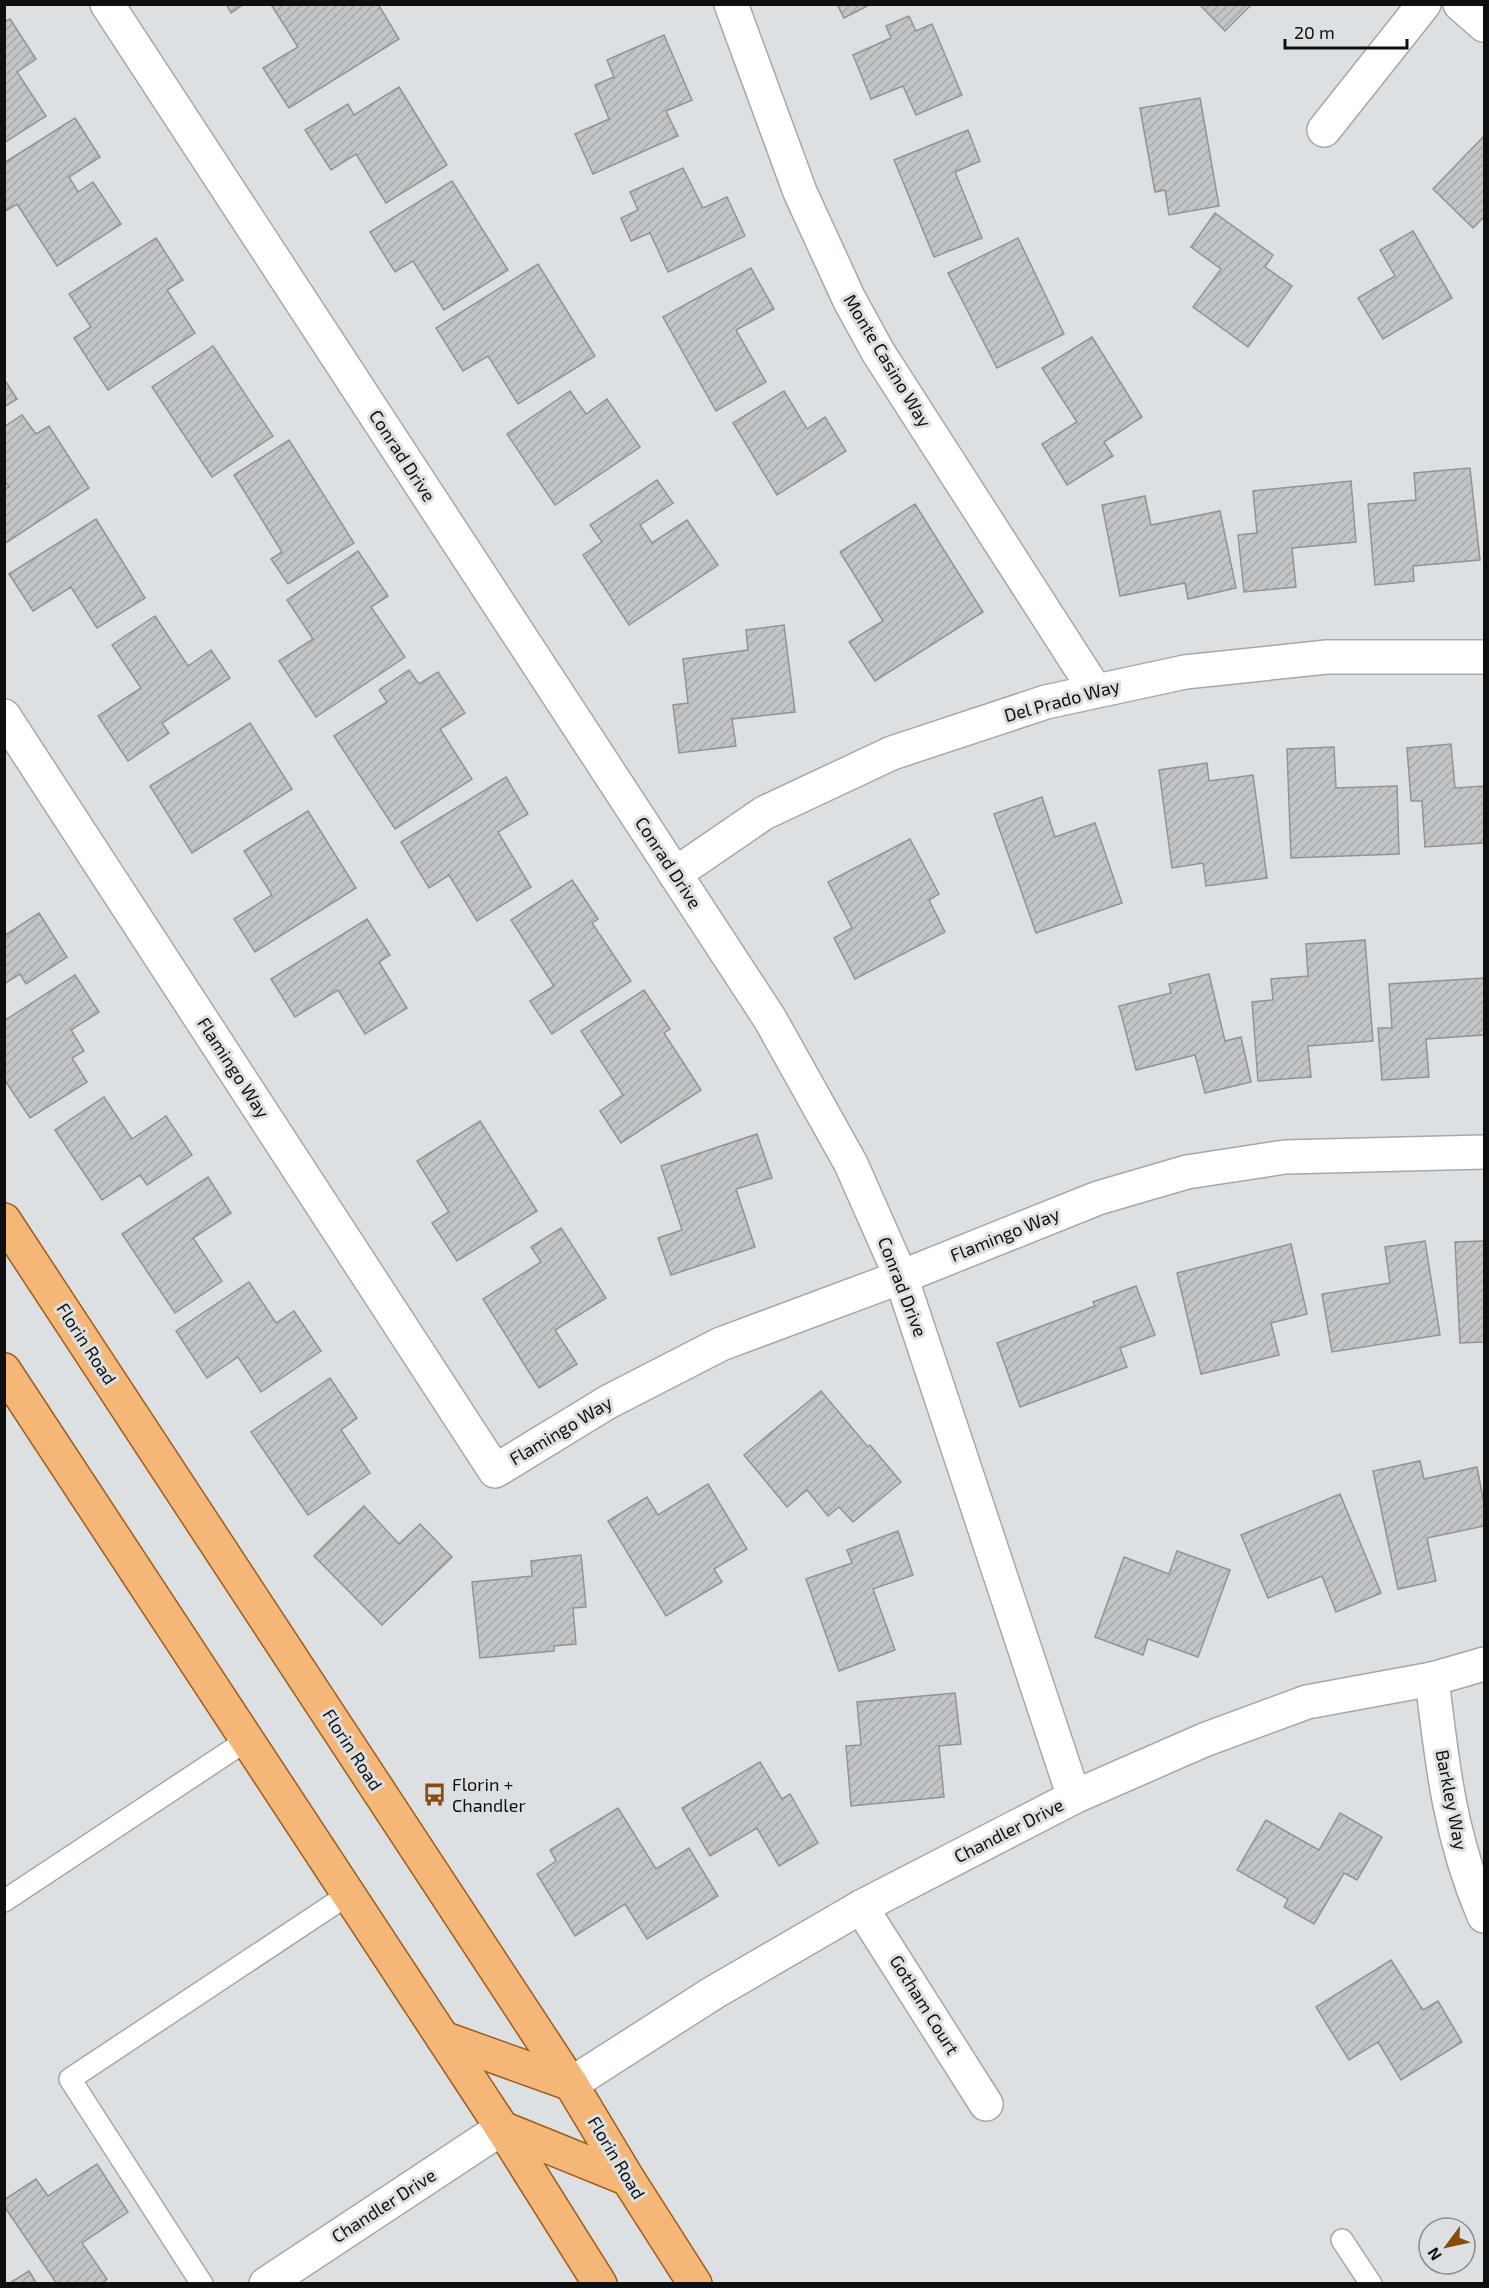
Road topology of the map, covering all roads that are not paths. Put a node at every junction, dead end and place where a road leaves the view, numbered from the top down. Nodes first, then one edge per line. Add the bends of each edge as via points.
1 (107, 4) edge
2 (730, 4) edge
3 (1424, 4) edge
4 (1460, 4) edge
5 (1485, 25) edge
6 (1324, 130) dead end
7 (1485, 657) edge
8 (1095, 690) junction
9 (4, 716) edge
10 (675, 874) junction
11 (1485, 1152) edge
12 (4, 1220) edge
13 (901, 1277) junction
14 (4, 1370) edge
15 (1485, 1664) edge
16 (1432, 1679) junction
17 (248, 1740) junction
18 (1074, 1797) junction
19 (349, 1894) junction
20 (4, 1901) edge
21 (861, 1906) junction
22 (1485, 1916) edge
23 (443, 2038) junction
24 (571, 2084) junction
25 (986, 2104) dead end
26 (502, 2128) junction
27 (628, 2179) junction
28 (1342, 2240) dead end
29 (202, 2283) edge
30 (266, 2283) edge
31 (600, 2283) edge
32 (695, 2283) edge
33 (1371, 2283) edge

1 - 10 street, Conrad Drive
2 - 8 street, Monte Casino Way via 800,192 849,299 878,351
3 - 6 street
4 - 5 street
7 - 8 street, Del Prado Way via 1327,657 1185,672
8 - 10 street, Del Prado Way via 1046,702 892,753 764,813
9 - 13 street, Flamingo Way via 495,1471 608,1402 721,1344
10 - 13 street, Conrad Drive via 782,1040 851,1164
11 - 13 street, Flamingo Way via 1285,1157 1187,1172 1098,1198
12 - 24 main road, Florin Road
13 - 18 street, Conrad Drive
14 - 17 main road
15 - 16 street, Chandler Drive
16 - 18 street, Chandler Drive via 1307,1702 1204,1740
16 - 22 street, Barkley Way via 1446,1792 1471,1886
17 - 19 main road
17 - 20 lane
18 - 21 street, Chandler Drive
19 - 23 main road
19 - 29 lane via 70,2079
21 - 24 street, Chandler Drive via 713,1993
21 - 25 street, Gotham Court
23 - 24 main road
23 - 26 main road
24 - 27 main road, Florin Road
26 - 27 main road
26 - 30 street, Chandler Drive
26 - 31 main road
27 - 32 main road, Florin Road
28 - 33 lane

